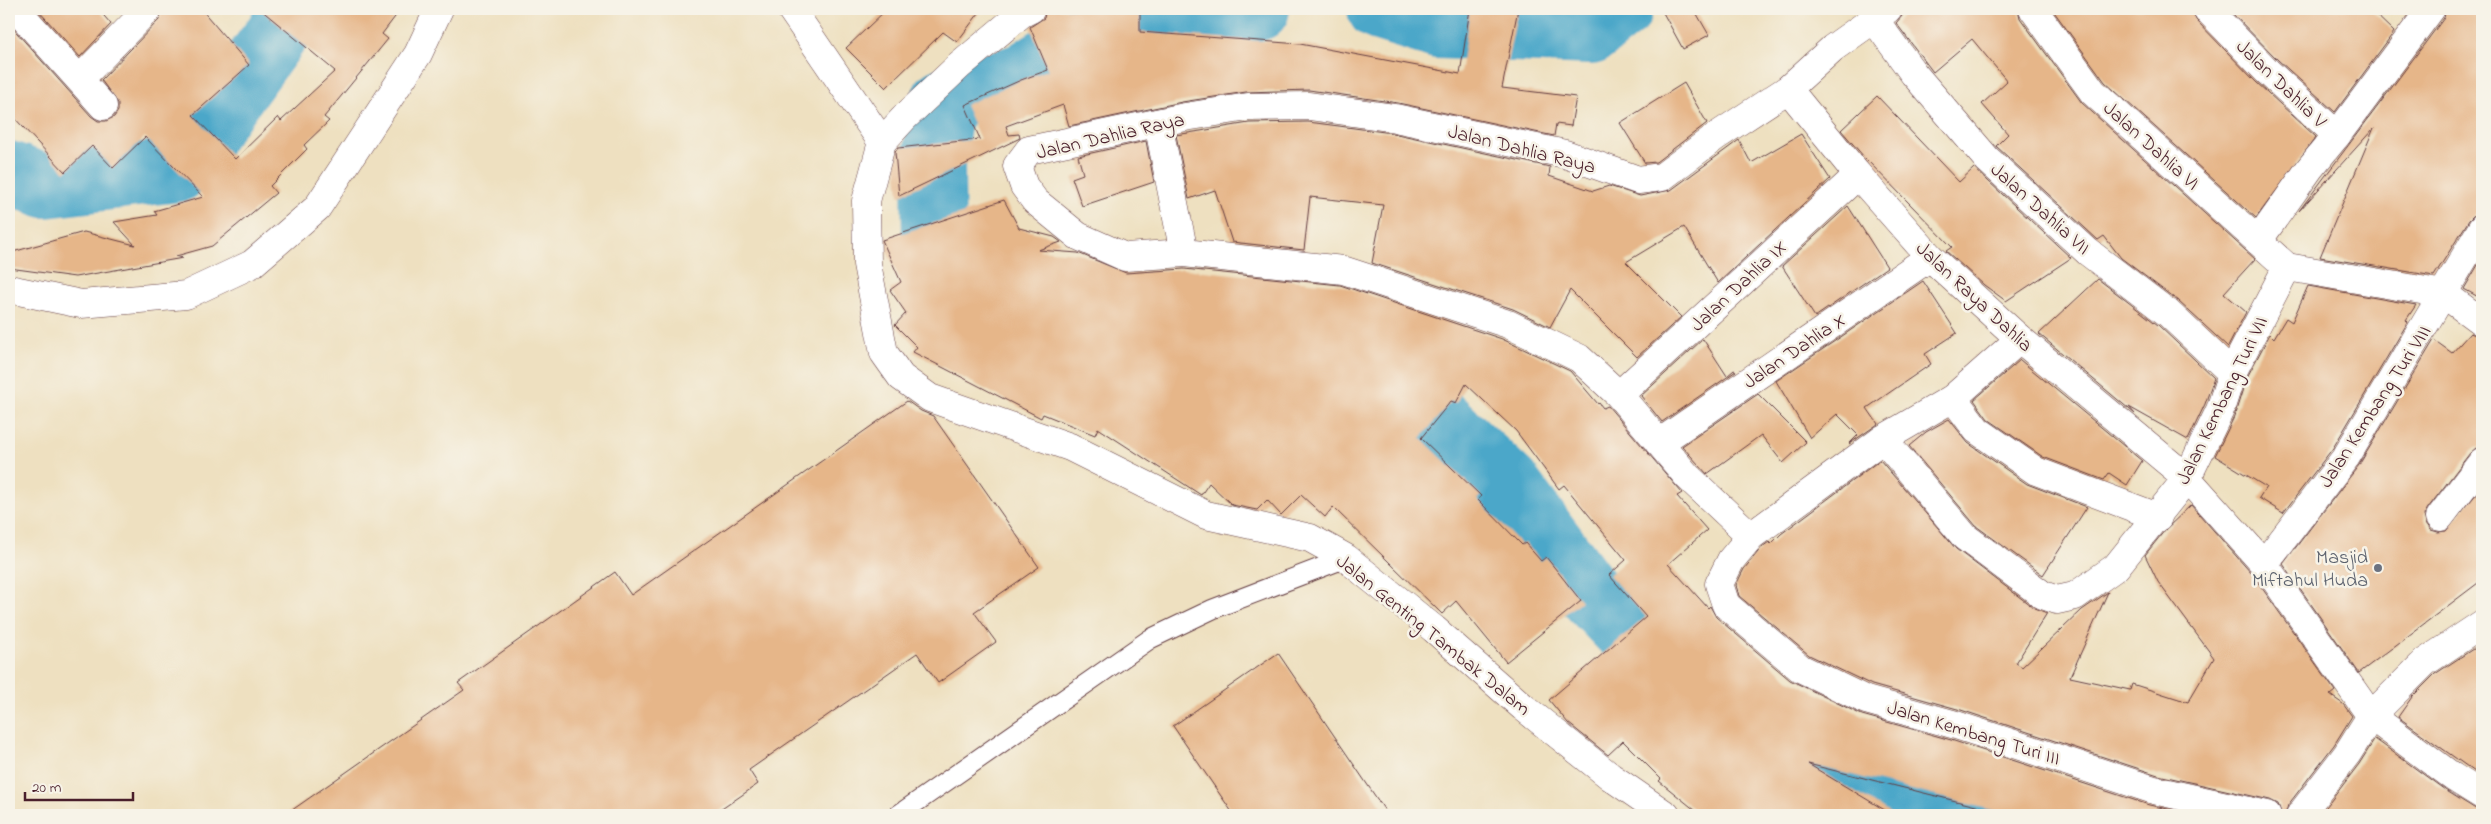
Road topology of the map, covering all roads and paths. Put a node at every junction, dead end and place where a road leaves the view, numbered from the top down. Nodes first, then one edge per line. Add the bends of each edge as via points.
1 (16, 9) edge
2 (148, 9) edge
3 (439, 9) edge
4 (791, 9) edge
5 (2033, 9) edge
6 (2207, 9) edge
7 (1023, 10) edge
8 (2423, 11) edge
9 (1881, 14) edge
10 (80, 79) junction
11 (1788, 89) junction
12 (104, 106) dead end
13 (1158, 123) junction
14 (2337, 136) junction
15 (882, 142) junction
16 (1858, 175) junction
17 (2482, 228) edge
18 (2258, 241) junction
19 (1184, 253) junction
20 (1930, 257) junction
21 (2287, 267) junction
22 (9, 289) edge
23 (2444, 294) junction
24 (2482, 322) edge
25 (2020, 339) junction
26 (2232, 373) junction
27 (1619, 395) junction
28 (1953, 398) junction
29 (1883, 439) junction
30 (1659, 443) junction
31 (2482, 462) edge
32 (2187, 478) junction
33 (2158, 517) junction
34 (2440, 517) dead end
35 (1750, 536) junction
36 (1346, 558) junction
37 (2264, 564) junction
38 (2482, 624) edge
39 (2371, 716) junction
40 (2482, 795) edge
41 (898, 815) edge
42 (1666, 815) edge
43 (2267, 815) edge
44 (2300, 815) edge

1 - 10 street
2 - 10 street
3 - 22 street via 418,54 317,208 252,264 186,295 81,304
4 - 15 street
5 - 18 street, Jalan Dahlia VI via 2093,92
6 - 14 street, Jalan Dahlia V
7 - 15 street, Jalan Genting Tambak Dalam via 953,72
8 - 14 street
9 - 11 street, Jalan Dahlia Raya via 1833,48
9 - 26 street, Jalan Dahlia VII via 1914,74 1987,159 2088,252 2168,312
10 - 12 street
11 - 13 street, Jalan Dahlia Raya via 1662,177 1638,180 1565,154 1395,118 1308,106 1248,107
11 - 16 street, Jalan Raya Dahlia
13 - 19 street
13 - 19 street, Jalan Dahlia Raya via 1029,150 1017,166 1024,186 1035,201 1078,236 1125,257
14 - 18 street
15 - 36 street, Jalan Genting Tambak Dalam via 866,201 867,264 884,353 901,377 930,398 1070,447 1206,515 1310,538
16 - 20 street, Jalan Raya Dahlia
16 - 27 street, Jalan Dahlia IX
17 - 23 street, Jalan Kembang Turi VIII
18 - 21 street, Jalan Dahlia VI
19 - 27 street, Jalan Dahlia Raya via 1343,270 1508,324 1579,358
20 - 25 street, Jalan Raya Dahlia
20 - 30 street, Jalan Dahlia X
21 - 23 street
21 - 26 street, Jalan Kembang Turi VII
23 - 24 street
23 - 37 street, Jalan Kembang Turi VIII via 2346,457
25 - 28 street
25 - 32 street, Jalan Raya Dahlia
26 - 32 street, Jalan Kembang Turi VII via 2220,410
27 - 30 street, Jalan Dahlia Raya
28 - 29 street
28 - 33 street via 1977,430 2036,472
29 - 33 street, Jalan Kembang Turi VII via 1965,537 2043,596 2057,600 2075,596 2116,567
29 - 35 street
30 - 35 street, Jalan Dahlia Raya via 1687,476
31 - 34 street
32 - 33 street, Jalan Kembang Turi VII
32 - 37 street, Jalan Raya Dahlia
35 - 43 street, Jalan Kembang Turi III via 1731,560 1719,584 1726,605 1800,668 1866,700 1956,725 2154,790
36 - 41 lane via 1212,609 1150,639
36 - 42 street, Jalan Genting Tambak Dalam via 1611,777
37 - 39 street, Jalan Raya Dahlia
38 - 39 street via 2425,662
39 - 40 street, Jalan Raya Dahlia
39 - 44 street via 2347,754

